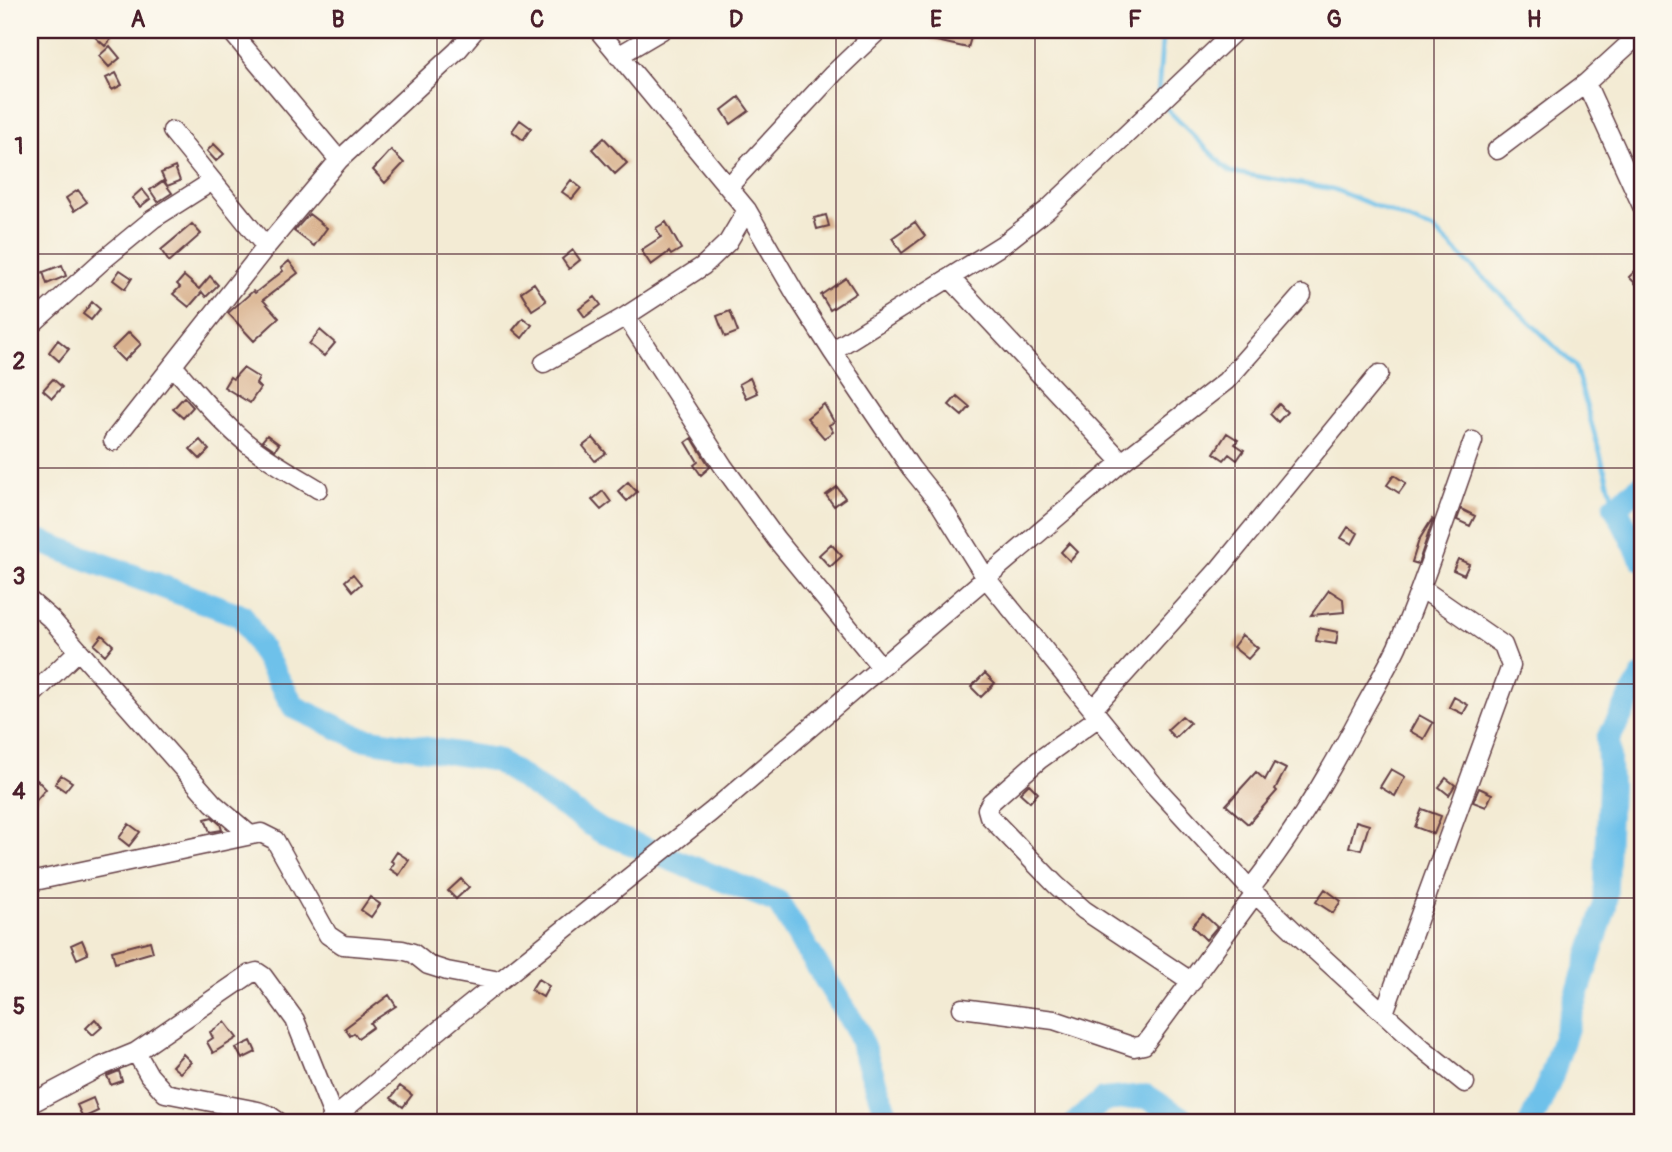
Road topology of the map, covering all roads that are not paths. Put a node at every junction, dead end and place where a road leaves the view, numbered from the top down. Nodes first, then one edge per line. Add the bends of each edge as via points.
1 (230, 30) edge
2 (475, 30) edge
3 (598, 30) edge
4 (662, 30) edge
5 (879, 30) edge
6 (1236, 30) edge
7 (1635, 34) edge
8 (618, 56) junction
9 (1586, 83) junction
10 (172, 131) dead end
11 (1497, 150) dead end
12 (339, 160) junction
13 (211, 182) junction
14 (727, 187) junction
15 (1642, 206) edge
16 (747, 211) junction
17 (266, 247) junction
18 (951, 279) junction
19 (1302, 295) dead end
20 (626, 316) junction
21 (30, 326) edge
22 (832, 351) junction
23 (544, 363) dead end
24 (173, 366) junction
25 (1379, 373) dead end
26 (113, 441) dead end
27 (1472, 441) dead end
28 (1122, 462) junction
29 (318, 489) dead end
30 (986, 578) junction
31 (1421, 588) junction
32 (30, 601) edge
33 (78, 652) junction
34 (881, 667) junction
35 (30, 697) edge
36 (1096, 713) junction
37 (250, 835) junction
38 (30, 882) edge
39 (1253, 891) junction
40 (500, 981) junction
41 (1192, 982) junction
42 (962, 1008) dead end
43 (1384, 1013) junction
44 (136, 1052) junction
45 (1465, 1083) dead end
46 (30, 1104) edge
47 (331, 1120) edge
48 (279, 1122) edge

1 - 12 street
2 - 12 street
3 - 8 street
4 - 8 street
5 - 14 street
6 - 18 street via 1047,210
7 - 9 street
8 - 14 street
9 - 11 street
9 - 15 street
10 - 13 street
12 - 17 street
13 - 17 street
13 - 21 street via 153,219
14 - 16 street
16 - 20 street via 728,242 710,260
16 - 22 street
17 - 24 street
18 - 22 street
18 - 28 street
19 - 28 street via 1226,381
20 - 23 street
20 - 34 street via 776,539
22 - 30 street
24 - 26 street
24 - 29 street via 246,443
25 - 36 street
27 - 31 street
28 - 30 street
30 - 34 street
30 - 36 street
31 - 39 street via 1396,649 1347,741
31 - 43 street via 1503,645 1511,666
32 - 33 street
33 - 35 street
33 - 37 street via 213,803
34 - 40 street via 711,812
36 - 39 street via 1186,822
36 - 41 street via 991,802 989,816 1084,909
37 - 38 street
37 - 40 street via 261,833 275,840 335,941 402,950 428,965
39 - 41 street
39 - 43 street
40 - 47 street
41 - 42 street via 1152,1037 1134,1047 1054,1020
43 - 45 street
44 - 46 street
44 - 47 street via 257,972 295,1020
44 - 48 street via 165,1093 258,1111

